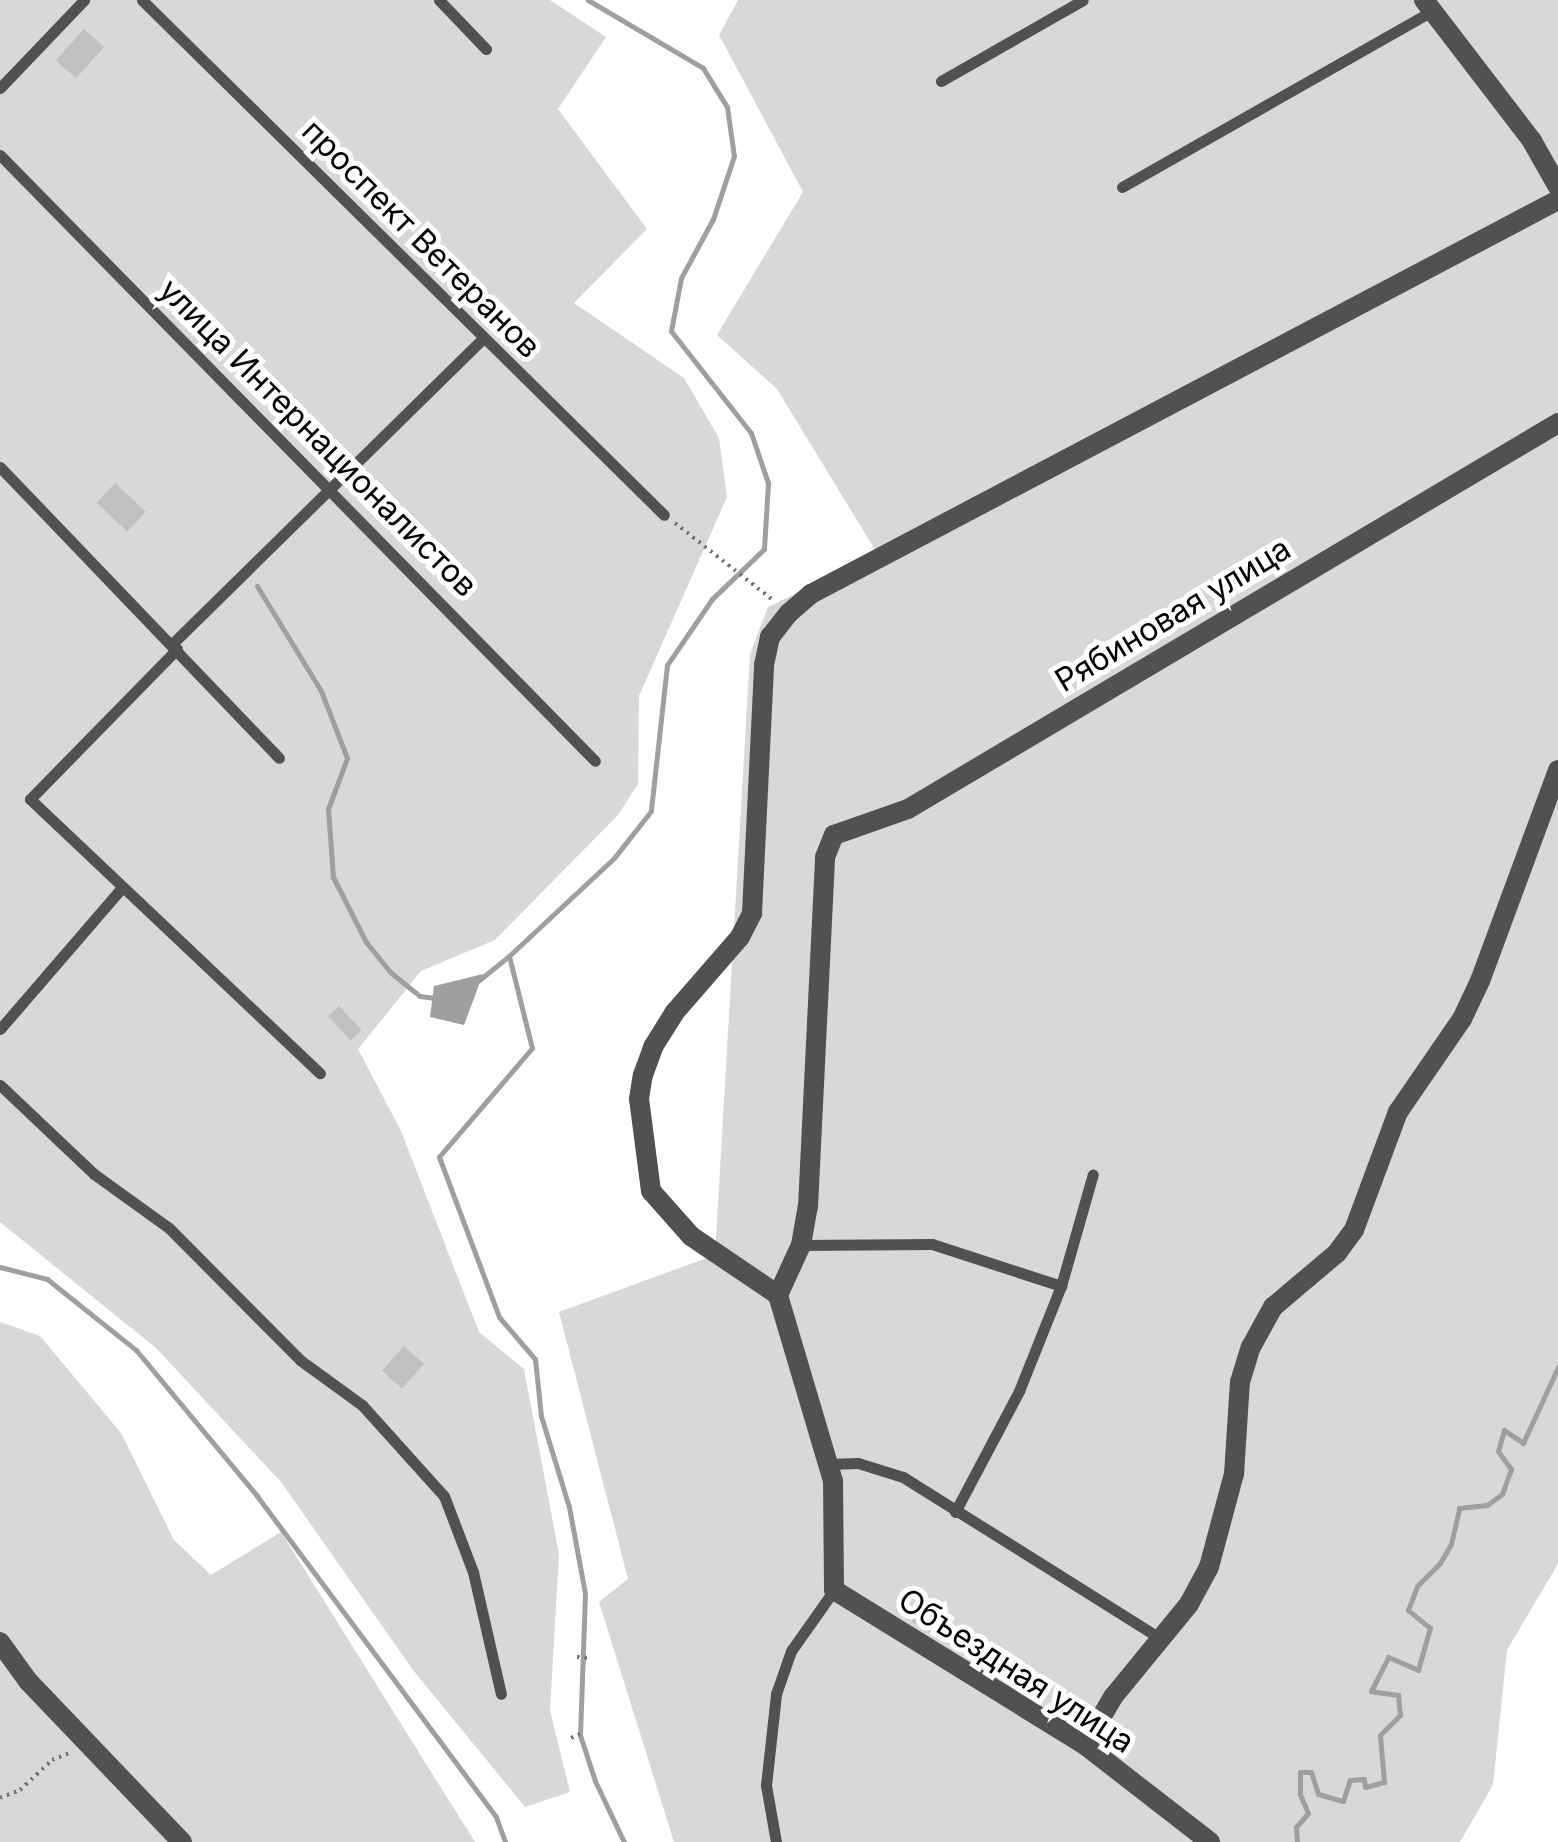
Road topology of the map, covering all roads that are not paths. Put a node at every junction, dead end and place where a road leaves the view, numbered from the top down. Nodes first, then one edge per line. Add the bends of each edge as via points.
1 (84, 0) edge
2 (142, 0) edge
3 (439, 0) edge
4 (1084, 0) edge
5 (1429, 5) edge
6 (486, 49) dead end
7 (941, 81) dead end
8 (0, 88) edge
9 (0, 155) edge
10 (1552, 163) edge
11 (1122, 187) dead end
12 (1558, 187) edge
13 (1558, 200) edge
14 (481, 340) junction
15 (1558, 422) edge
16 (0, 467) edge
17 (329, 489) junction
18 (664, 515) road end
19 (175, 646) junction
20 (279, 758) dead end
21 (596, 760) dead end
22 (1558, 770) edge
23 (121, 889) junction
24 (0, 1030) edge
25 (320, 1073) dead end
26 (0, 1085) edge
27 (1093, 1174) dead end
28 (801, 1244) junction
29 (1062, 1286) junction
30 (778, 1294) junction
31 (828, 1464) junction
32 (955, 1512) junction
33 (834, 1590) junction
34 (1161, 1638) junction
35 (0, 1642) edge
36 (500, 1694) dead end
37 (1085, 1745) junction
38 (182, 1842) edge
39 (776, 1842) edge
40 (1210, 1842) edge

1 - 8 lane
2 - 14 lane, проспект Ветеранов
3 - 6 lane
4 - 7 lane
5 - 10 street
5 - 11 lane
9 - 17 lane, улица Интернационалистов
10 - 12 street
13 - 30 street via 811,594 770,638 752,914 652,1046 639,1098 651,1191 724,1261
14 - 17 lane
14 - 18 lane, проспект Ветеранов
15 - 28 street, Рябиновая улица via 908,809 834,835 825,857
16 - 19 lane
17 - 19 lane
17 - 21 lane, улица Интернационалистов
19 - 20 lane
19 - 23 lane via 30,799
22 - 34 street via 1480,981 1398,1112 1354,1230 1274,1308 1251,1346 1240,1382 1234,1474 1220,1535 1189,1604
23 - 24 lane
23 - 25 lane
26 - 36 lane via 94,1174 169,1228 300,1360 362,1405 444,1496 474,1572
27 - 29 lane
28 - 29 lane via 932,1244
28 - 30 street
29 - 32 lane via 1019,1390
30 - 31 street
31 - 32 lane via 880,1467
31 - 33 street
32 - 34 lane
33 - 37 street, Объездная улица
33 - 39 lane via 792,1651 776,1694 766,1784
34 - 37 street
35 - 38 street via 28,1681
37 - 40 street, Объездная улица

